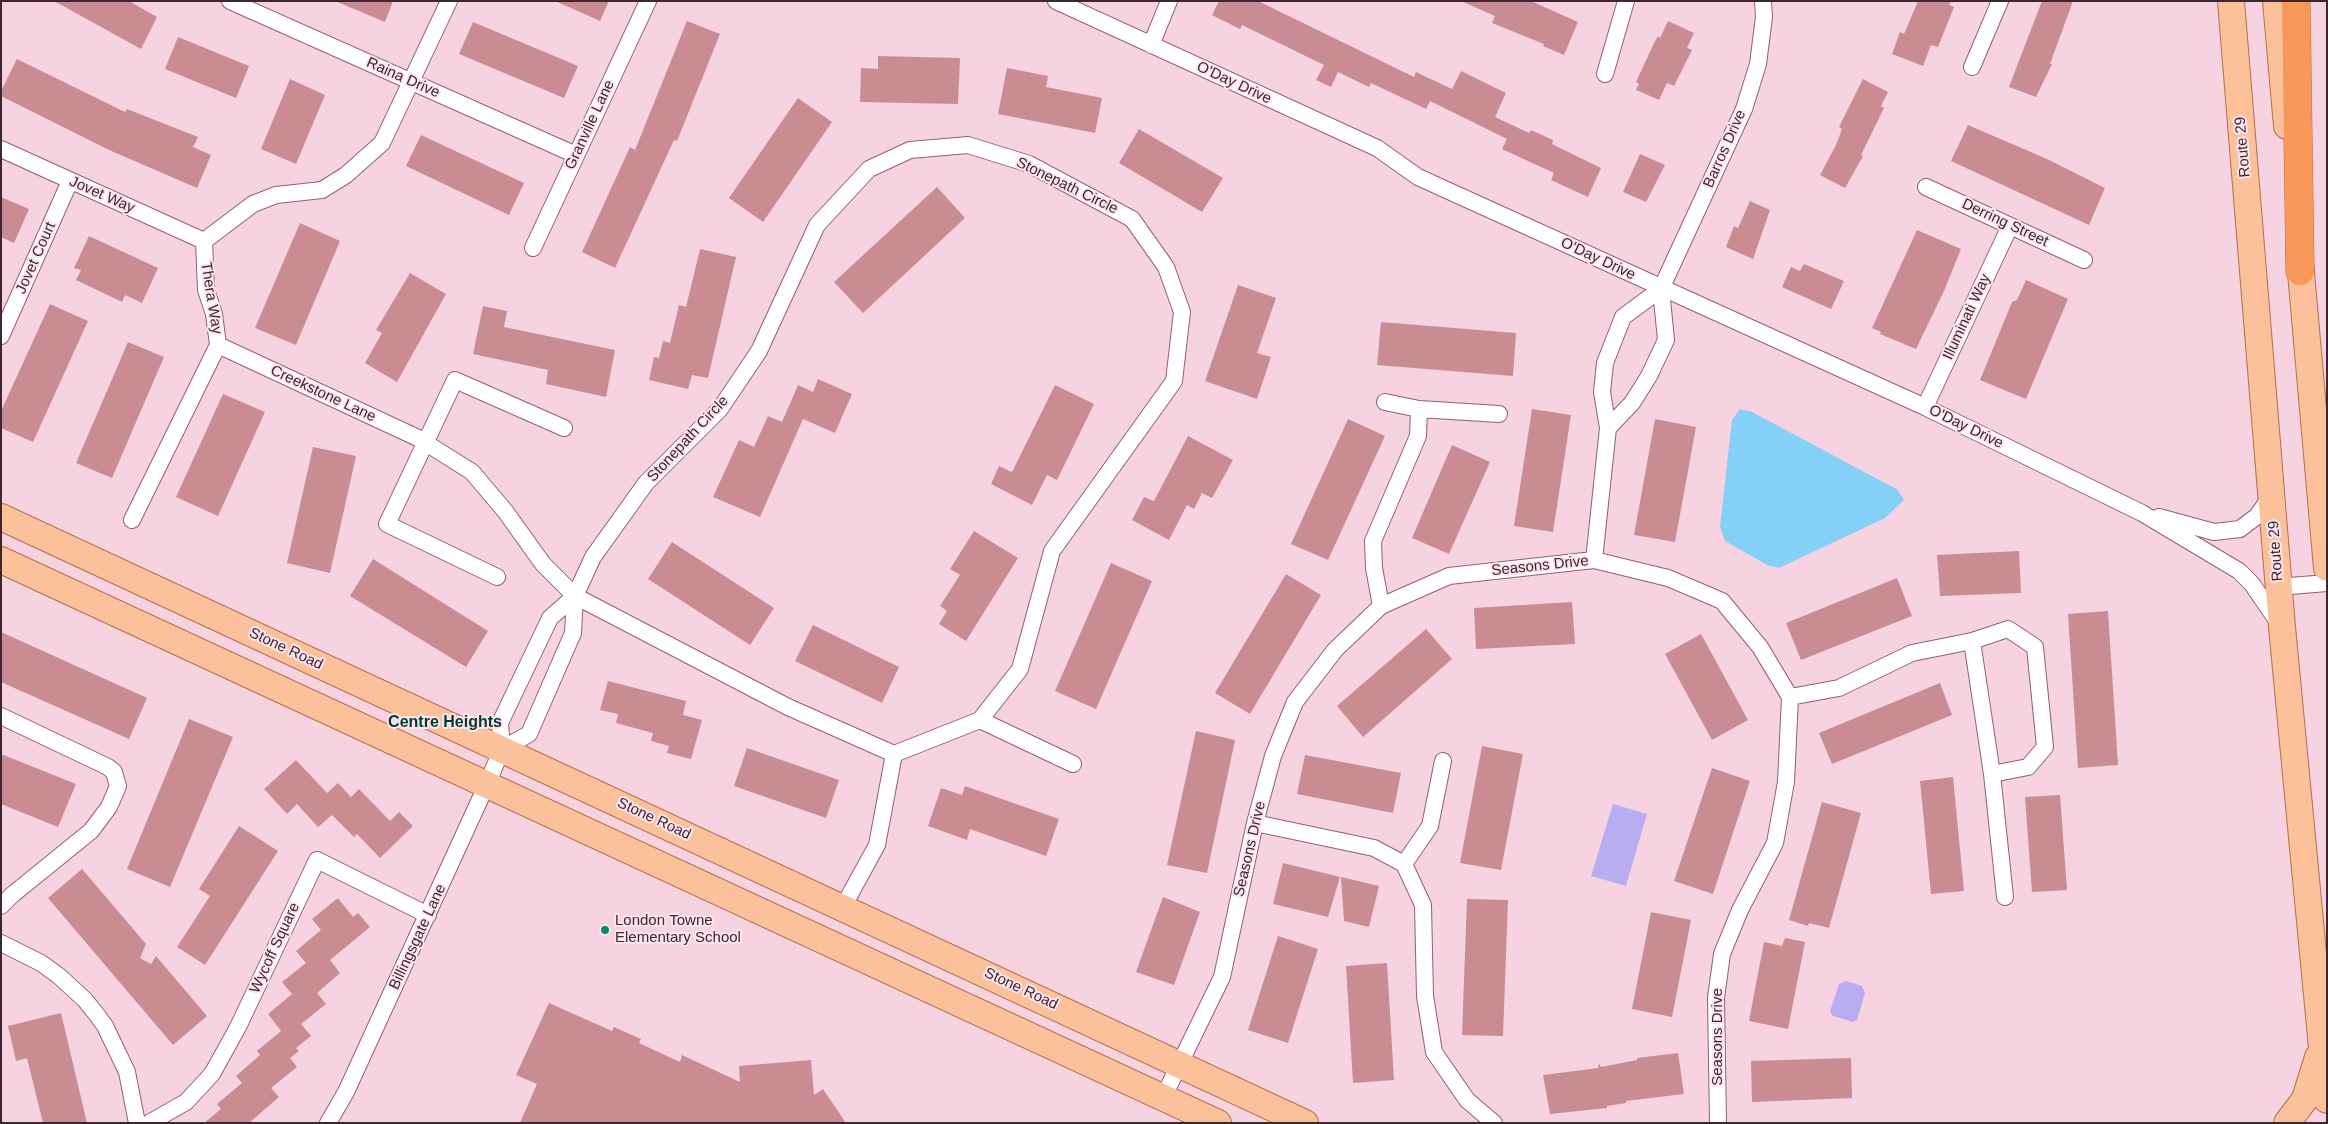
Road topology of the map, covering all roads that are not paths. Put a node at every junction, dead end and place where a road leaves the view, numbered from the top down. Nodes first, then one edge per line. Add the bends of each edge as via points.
1 (230, 1) edge
2 (449, 1) edge
3 (648, 1) edge
4 (1056, 1) edge
5 (1170, 1) edge
6 (1626, 1) edge
7 (1763, 1) edge
8 (2000, 1) edge
9 (2230, 1) edge
10 (2276, 1) edge
11 (2296, 1) edge
12 (1151, 45) junction
13 (1972, 67) dead end
14 (1605, 74) dead end
15 (411, 81) junction
16 (1, 149) edge
17 (576, 155) junction
18 (70, 181) junction
19 (1926, 187) dead end
20 (2010, 226) junction
21 (204, 241) junction
22 (533, 248) dead end
23 (2084, 260) dead end
24 (2300, 270) junction
25 (1661, 289) junction
26 (1, 336) edge
27 (218, 345) junction
28 (1385, 402) dead end
29 (1925, 408) junction
30 (1419, 409) junction
31 (1499, 414) dead end
32 (564, 428) dead end
33 (1608, 428) junction
34 (427, 444) junction
35 (2271, 484) junction
36 (2142, 513) junction
37 (1, 517) edge
38 (132, 520) dead end
39 (1, 560) edge
40 (1594, 560) junction
41 (2327, 568) edge
42 (497, 577) dead end
43 (2327, 583) edge
44 (2278, 587) junction
45 (575, 596) junction
46 (1381, 606) junction
47 (2282, 627) junction
48 (1972, 641) junction
49 (1790, 697) junction
50 (1, 716) edge
51 (980, 720) junction
52 (502, 749) junction
53 (894, 754) junction
54 (1443, 761) dead end
55 (1073, 764) dead end
56 (1992, 774) junction
57 (487, 784) junction
58 (1255, 823) junction
59 (1404, 864) junction
60 (2005, 897) dead end
61 (1, 906) edge
62 (843, 907) junction
63 (428, 915) junction
64 (1, 943) edge
65 (2322, 1047) junction
66 (1182, 1064) junction
67 (1163, 1098) junction
68 (2327, 1100) edge
69 (137, 1123) edge
70 (149, 1123) edge
71 (328, 1123) edge
72 (1218, 1123) edge
73 (1306, 1123) edge
74 (1494, 1123) edge
75 (1718, 1123) edge
76 (2287, 1123) edge

1 - 15 street, Raina Drive
2 - 15 street, Thera Way
3 - 17 street, Granville Lane
4 - 12 street, O'Day Drive
5 - 12 street
6 - 14 street
7 - 25 street, Barros Drive via 1758,64 1744,109
8 - 13 street
9 - 35 main road, Route 29
10 - 24 main road
11 - 24 highway
12 - 25 street, O'Day Drive via 1376,148 1418,177
15 - 17 street, Raina Drive
15 - 21 street, Thera Way via 382,143 346,175 322,190 276,194 253,204
16 - 18 street, Jovet Way
17 - 22 street, Granville Lane
18 - 21 street, Jovet Way
18 - 26 street, Jovet Court
19 - 20 street, Derring Street
20 - 23 street, Derring Street
20 - 29 street, Illuminati Way
21 - 27 street, Thera Way via 206,290 214,314
24 - 41 main road
25 - 29 street, O'Day Drive
25 - 33 street via 1666,340 1632,403
25 - 33 street via 1623,317 1606,363 1602,392
27 - 34 street, Creekstone Lane
27 - 38 street, Thera Way
28 - 30 street
29 - 36 street, O'Day Drive
30 - 31 street
30 - 46 street via 1418,436 1373,542
32 - 34 street via 455,380
33 - 40 street
34 - 42 street via 387,524
34 - 45 street, Creekstone Lane via 472,472 505,511 542,564
35 - 36 street, O'Day Drive via 2269,499 2257,516 2240,529 2214,532
35 - 44 main road, Route 29
36 - 47 street, O'Day Drive via 2239,571
37 - 52 main road, Stone Road
39 - 57 main road
40 - 46 street, Seasons Drive via 1449,576
40 - 49 street, Seasons Drive via 1668,578 1722,601 1760,647
43 - 44 street
44 - 47 main road, Route 29
45 - 51 street, Stonepath Circle via 593,557 646,483 720,409 759,351 817,225 869,169 910,150 968,145 1028,164 1132,219 1166,267 1182,312 1174,381 1052,551 1020,669
45 - 52 street, Stonepath Circle via 550,618 500,723
45 - 52 street, Stonepath Circle via 574,633 529,734
45 - 53 street via 788,707
46 - 58 street, Seasons Drive via 1335,650 1295,702 1273,756
47 - 65 main road, Route 29
48 - 49 street via 1912,653 1839,688
48 - 56 street
48 - 56 street via 2008,629 2035,647 2045,747 2028,767
49 - 75 street, Seasons Drive via 1786,782 1775,843 1740,910 1722,954 1716,998
50 - 61 street via 108,767 114,772 118,786 109,807 91,831
51 - 53 street
51 - 55 street
52 - 57 street, Billingsgate Lane
52 - 62 main road, Stone Road
53 - 62 street via 877,845
54 - 59 street via 1430,826
56 - 60 street
57 - 63 street, Billingsgate Lane
57 - 67 main road
58 - 59 street via 1374,848
58 - 66 street, Seasons Drive via 1222,977
59 - 74 street via 1423,905 1425,996 1434,1052 1467,1100
62 - 66 main road, Stone Road
63 - 70 street, Wycoff Square via 317,860 238,1027 212,1074 186,1102
63 - 71 street, Billingsgate Lane via 346,1092
64 - 69 street via 41,963 85,1000 97,1015 127,1072
65 - 68 main road, Route 29
65 - 76 main road via 2305,1099
66 - 67 street, Seasons Drive
66 - 73 main road, Stone Road
67 - 72 main road

